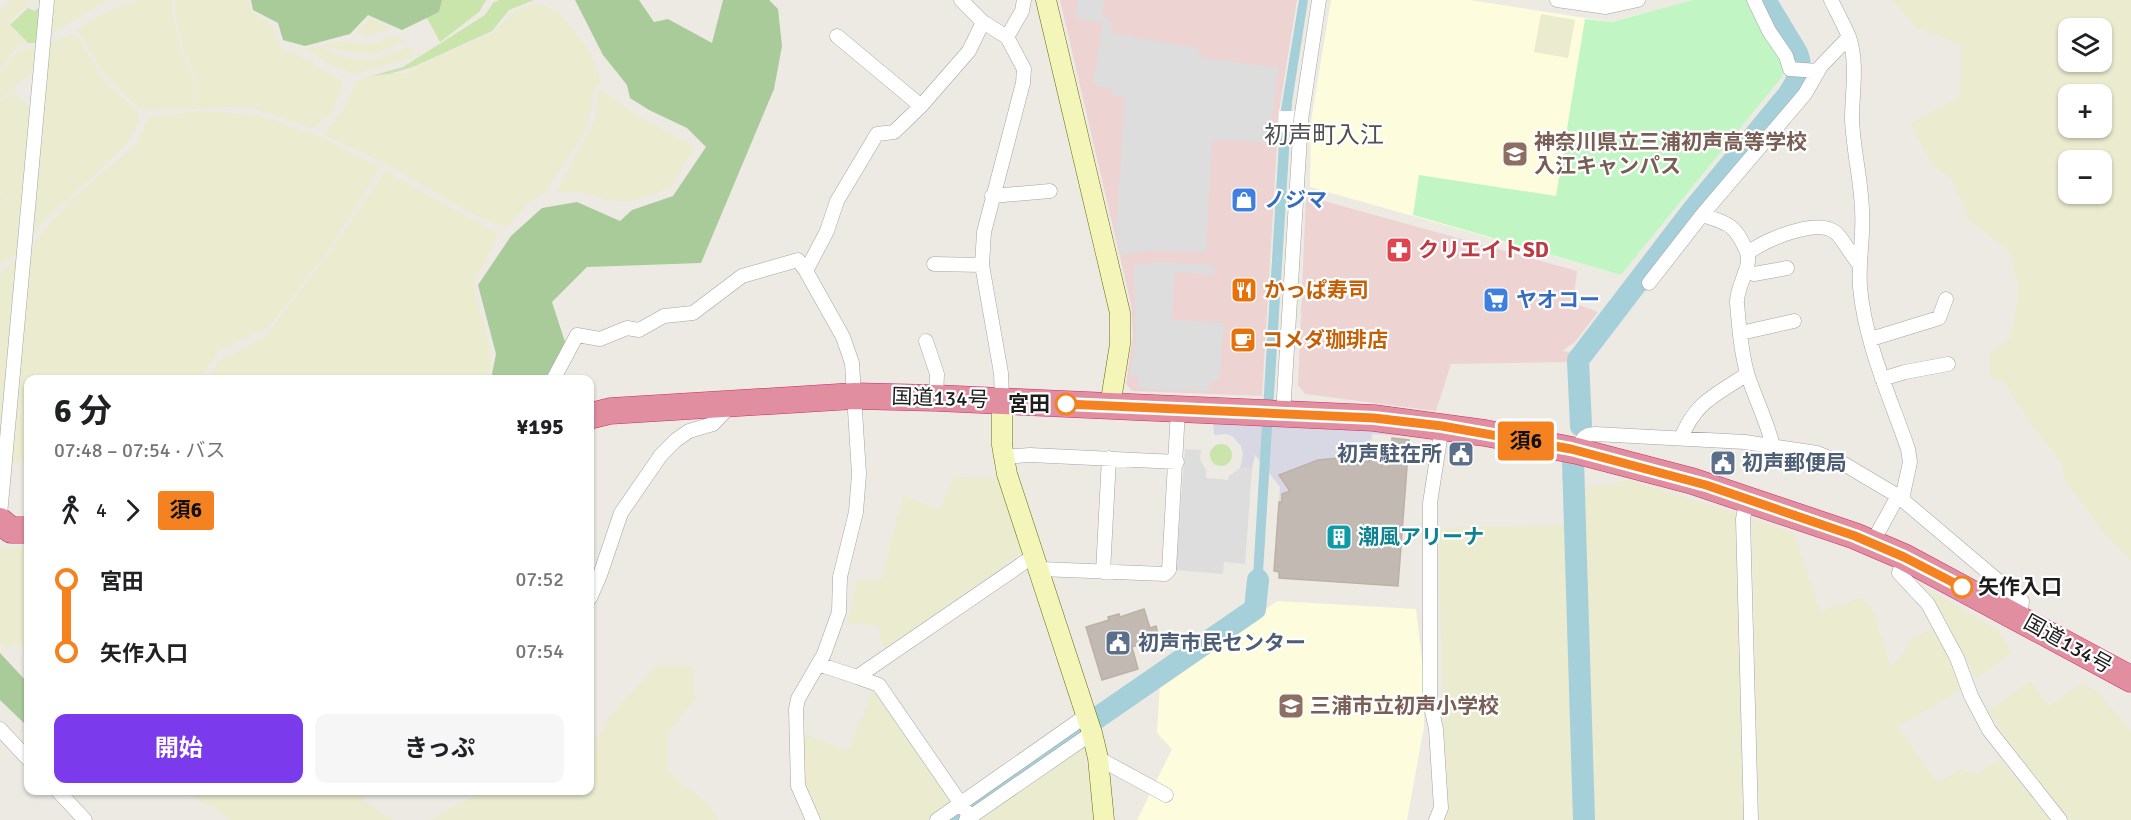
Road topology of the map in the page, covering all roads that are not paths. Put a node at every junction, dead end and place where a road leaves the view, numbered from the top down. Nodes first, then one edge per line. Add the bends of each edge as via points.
1 (47, 0) edge
2 (961, 0) edge
3 (1024, 0) edge
4 (1046, 0) edge
5 (1319, 0) edge
6 (1557, 0) edge
7 (1638, 0) edge
8 (1754, 0) edge
9 (1831, 0) edge
10 (982, 22) junction
11 (837, 36) dead end
12 (1007, 37) junction
13 (1849, 37) junction
14 (1814, 71) junction
15 (921, 106) junction
16 (1050, 191) dead end
17 (992, 196) junction
18 (1702, 215) junction
19 (1748, 253) junction
20 (934, 264) dead end
21 (982, 265) junction
22 (1860, 265) junction
23 (1787, 268) dead end
24 (806, 271) junction
25 (1745, 272) junction
26 (1649, 283) dead end
27 (1946, 299) dead end
28 (1794, 321) dead end
29 (1741, 333) junction
30 (1870, 339) junction
31 (926, 341) dead end
32 (1948, 364) dead end
33 (1748, 374) junction
34 (556, 375) edge
35 (1882, 379) junction
36 (854, 396) junction
37 (936, 398) junction
38 (1002, 400) junction
39 (733, 403) junction
40 (1110, 406) junction
41 (634, 410) junction
42 (1179, 410) junction
43 (1283, 414) junction
44 (594, 415) edge
45 (594, 421) edge
46 (1442, 426) junction
47 (1681, 438) junction
48 (1773, 446) junction
49 (1577, 451) junction
50 (1003, 457) junction
51 (1109, 458) junction
52 (1177, 462) junction
53 (1900, 497) junction
54 (1747, 499) junction
55 (0, 515) edge
56 (24, 517) edge
57 (0, 521) edge
58 (24, 530) edge
59 (0, 537) edge
60 (24, 537) edge
61 (1872, 543) junction
62 (1904, 557) junction
63 (1037, 562) junction
64 (1103, 572) junction
65 (594, 586) edge
66 (2020, 618) junction
67 (818, 664) junction
68 (857, 677) junction
69 (2131, 678) edge
70 (1089, 724) junction
71 (0, 729) edge
72 (24, 755) edge
73 (1098, 758) junction
74 (62, 795) edge
75 (1166, 795) dead end
76 (966, 814) edge
77 (85, 820) edge
78 (813, 820) edge
79 (937, 820) edge
80 (1104, 820) edge
81 (1436, 820) edge
82 (1751, 820) edge
83 (2060, 820) edge

1 - 55 street
2 - 10 street
3 - 12 street
4 - 40 street via 1120,313 1120,344
5 - 43 street via 1301,120
6 - 7 street via 1606,7
8 - 14 street via 1790,69
9 - 13 street
10 - 12 street
10 - 15 street via 969,51
11 - 15 street
12 - 17 street via 1024,69 1023,83
13 - 14 street
13 - 22 street via 1855,84 1852,120 1862,209
14 - 18 street via 1805,94
15 - 24 street via 894,132 877,134 837,201
16 - 17 street
17 - 21 street
18 - 19 street via 1735,228
18 - 26 street
19 - 22 street via 1799,230 1822,226 1836,232
19 - 25 street
20 - 21 street
21 - 38 street
22 - 30 street
23 - 25 street
24 - 34 street via 798,260 777,264 742,276 693,313 663,316 639,330 627,328 600,339 578,335
24 - 36 street via 843,337 852,363
25 - 29 street via 1737,299
27 - 30 street via 1939,318
28 - 29 street
29 - 33 street
30 - 35 street
31 - 37 street via 937,374
32 - 35 street
33 - 47 street via 1702,404
33 - 48 street
35 - 53 street via 1910,462
36 - 37 highway, 国道134号
36 - 39 highway, 国道134号
36 - 67 street via 859,495 840,577 839,612
37 - 38 highway, 国道134号
38 - 40 highway, 国道134号
38 - 50 street
39 - 41 highway, 国道134号
39 - 65 street via 713,424 689,431 662,455 621,513
40 - 42 highway, 国道134号
41 - 44 highway, 国道134号
41 - 45 highway, 国道134号
42 - 43 highway, 国道134号
42 - 52 street
43 - 46 highway, 国道134号
46 - 49 highway, 国道134号
46 - 81 street via 1430,503 1430,702 1436,729 1441,808
47 - 48 street
47 - 49 street via 1588,434
48 - 53 street via 1817,453
49 - 54 highway, 国道134号
50 - 51 street
50 - 63 street
51 - 52 street
51 - 64 street
52 - 64 street via 1169,570 1165,574
53 - 61 street
53 - 66 street via 2022,601
54 - 61 highway, 国道134号
54 - 82 street via 1743,519
56 - 57 highway
57 - 58 highway via 10,530
59 - 60 highway
61 - 62 highway, 国道134号
62 - 66 highway, 国道134号
62 - 83 street via 1899,573 1928,604 1957,657 1989,730
63 - 64 street
63 - 68 street
63 - 70 street
66 - 69 highway, 国道134号
67 - 68 street
67 - 78 street via 796,709 798,786
68 - 76 street via 879,685
70 - 73 street
70 - 76 street
71 - 72 street
73 - 75 street
73 - 80 street
74 - 77 street
76 - 79 street

